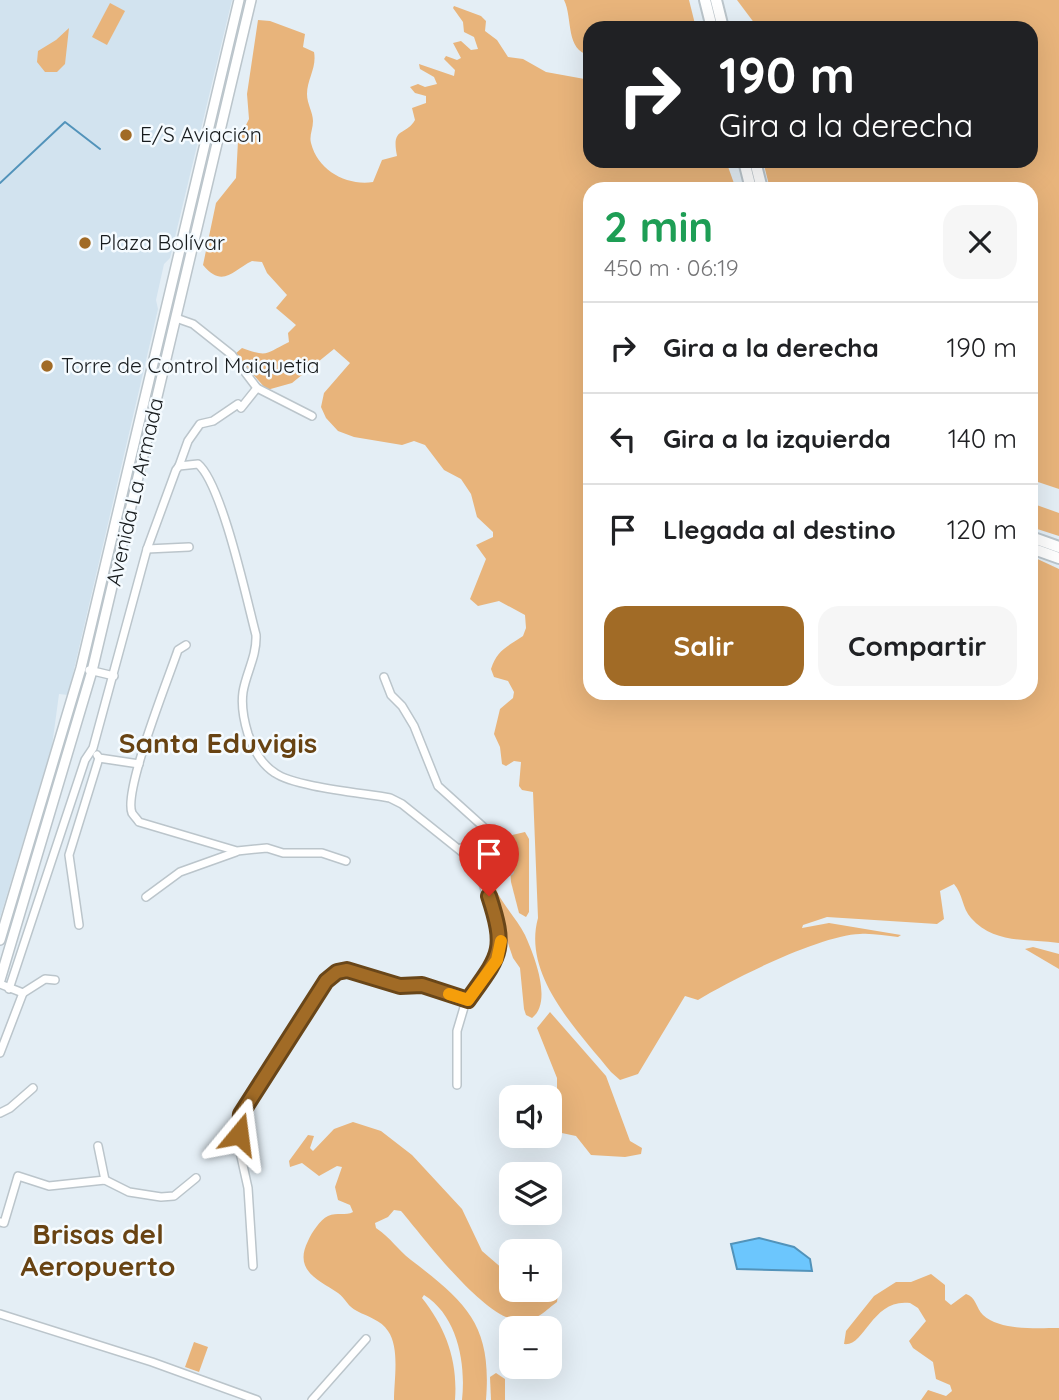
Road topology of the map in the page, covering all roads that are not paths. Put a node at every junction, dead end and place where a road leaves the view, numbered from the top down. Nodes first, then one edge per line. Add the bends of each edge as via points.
1 (239, 0) edge
2 (251, 0) edge
3 (705, 0) edge
4 (716, 0) edge
5 (710, 21) edge
6 (721, 21) edge
7 (176, 318) junction
8 (257, 388) junction
9 (312, 416) dead end
10 (179, 466) junction
11 (1038, 540) edge
12 (190, 547) dead end
13 (1059, 547) edge
14 (146, 549) junction
15 (1038, 550) edge
16 (1059, 558) edge
17 (186, 645) dead end
18 (81, 668) junction
19 (92, 671) junction
20 (114, 676) junction
21 (384, 677) dead end
22 (93, 748) junction
23 (99, 758) junction
24 (139, 764) junction
25 (461, 848) junction
26 (237, 851) junction
27 (346, 861) dead end
28 (146, 897) dead end
29 (79, 925) dead end
30 (0, 940) edge
31 (55, 980) dead end
32 (0, 982) edge
33 (9, 989) junction
34 (23, 993) junction
35 (468, 1000) junction
36 (0, 1053) edge
37 (457, 1085) dead end
38 (33, 1088) dead end
39 (0, 1113) edge
40 (98, 1146) dead end
41 (196, 1178) dead end
42 (105, 1180) junction
43 (0, 1222) edge
44 (253, 1266) dead end
45 (0, 1314) edge
46 (366, 1339) dead end
47 (257, 1400) edge
48 (312, 1400) edge

1 - 18 main road, Avenida La Armada
2 - 7 main road, Avenida La Armada
3 - 5 highway
4 - 6 highway
7 - 8 street via 193,324 232,355
7 - 19 main road, Avenida La Armada
8 - 9 street
8 - 10 street via 241,408 237,404 213,421 200,424
10 - 14 street
10 - 25 street via 198,464 203,468 227,531 256,635 242,709 252,746 263,763 277,775 294,780 390,798
11 - 13 highway
12 - 14 street
14 - 20 street
15 - 16 highway
17 - 24 street via 178,650
18 - 19 street
18 - 30 main road, Avenida La Armada
19 - 20 street
19 - 32 main road, Avenida La Armada
20 - 22 street
21 - 25 street via 414,726 438,786 499,841 507,852 509,872 500,873 477,849
22 - 23 street
22 - 33 street via 85,760
23 - 24 street
23 - 29 street via 69,855
24 - 26 street via 132,807 139,822
25 - 35 street via 477,864 501,941 497,960
26 - 27 street via 267,848 322,853
26 - 28 street via 180,872
31 - 34 street via 45,979
32 - 33 street
33 - 34 street
34 - 36 street
35 - 37 street via 457,1031
35 - 44 street via 347,970 326,981 241,1114 240,1152 248,1188
38 - 39 street
40 - 42 street
41 - 42 street via 173,1196 161,1197 125,1190
42 - 43 street via 49,1186 18,1176 4,1223
45 - 47 street
46 - 48 street

